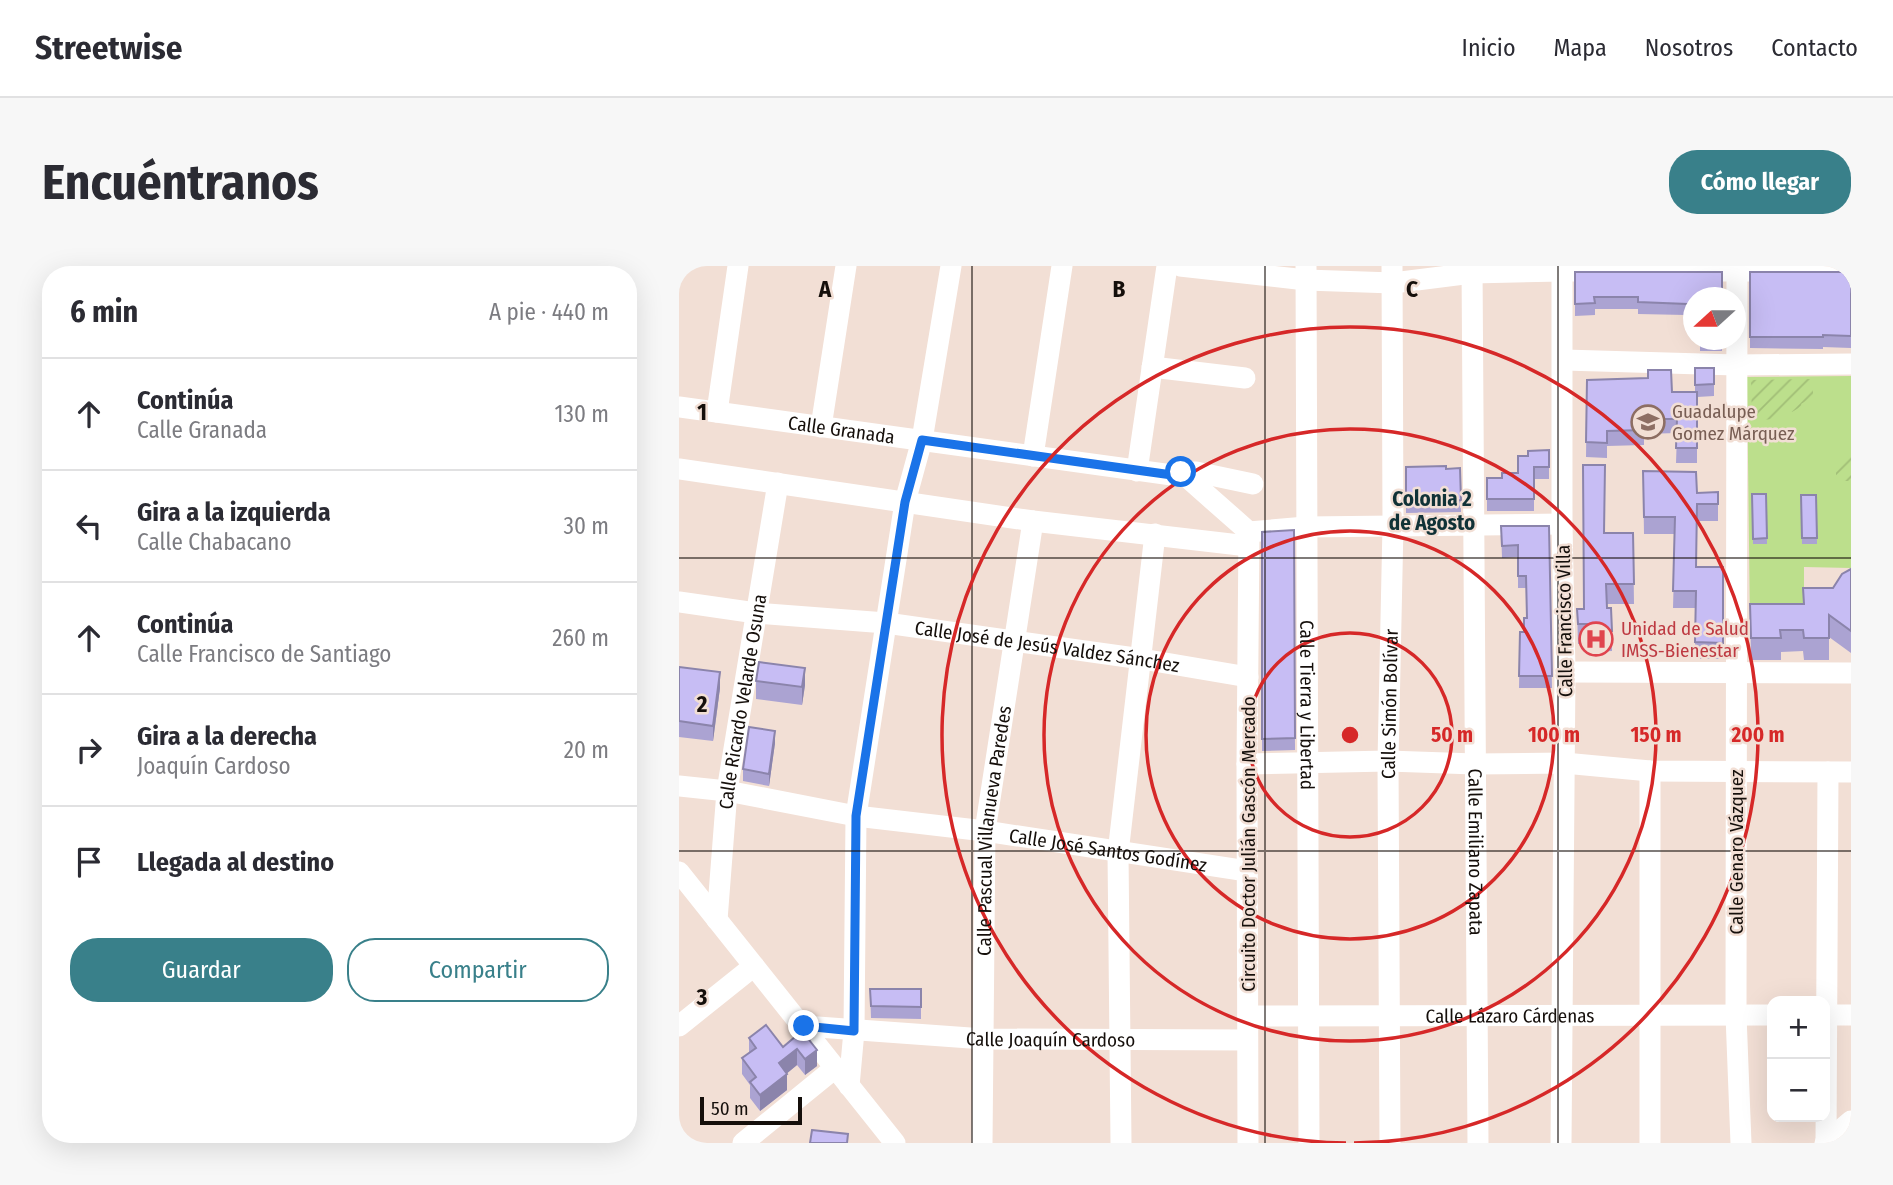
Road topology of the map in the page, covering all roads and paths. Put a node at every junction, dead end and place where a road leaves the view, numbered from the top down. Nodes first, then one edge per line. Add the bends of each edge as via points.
1 (738, 266) edge
2 (846, 266) edge
3 (951, 266) edge
4 (1062, 266) edge
5 (1167, 266) edge
6 (1180, 266) edge
7 (1562, 268) edge
8 (1646, 268) edge
9 (1737, 268) edge
10 (1825, 268) edge
11 (1472, 270) edge
12 (1851, 271) edge
13 (1306, 273) edge
14 (1393, 274) edge
15 (1564, 360) junction
16 (1851, 364) edge
17 (1736, 365) junction
18 (1152, 367) junction
19 (1245, 378) dead end
20 (679, 407) edge
21 (717, 412) junction
22 (821, 426) junction
23 (922, 440) junction
24 (1033, 456) junction
25 (679, 468) edge
26 (1137, 471) junction
27 (1177, 474) junction
28 (778, 483) junction
29 (1253, 484) dead end
30 (905, 502) junction
31 (1033, 521) junction
32 (1474, 523) junction
33 (1562, 524) junction
34 (1393, 525) junction
35 (1306, 527) junction
36 (1155, 534) junction
37 (1249, 539) junction
38 (679, 602) edge
39 (757, 613) junction
40 (886, 623) junction
41 (1015, 643) junction
42 (1142, 659) junction
43 (1565, 672) junction
44 (1735, 673) junction
45 (1851, 673) edge
46 (1248, 677) junction
47 (1388, 761) junction
48 (1307, 763) junction
49 (1564, 763) junction
50 (1247, 764) junction
51 (1475, 764) junction
52 (1650, 771) junction
53 (1736, 772) junction
54 (1828, 772) junction
55 (1851, 772) edge
56 (679, 786) edge
57 (727, 791) junction
58 (856, 816) junction
59 (985, 831) junction
60 (1118, 853) junction
61 (1247, 871) junction
62 (679, 872) edge
63 (717, 919) junction
64 (754, 967) junction
65 (1826, 996) edge
66 (1736, 1015) junction
67 (1767, 1015) edge
68 (1830, 1015) edge
69 (1851, 1015) edge
70 (1248, 1016) junction
71 (1307, 1016) junction
72 (1389, 1016) junction
73 (1477, 1016) junction
74 (1561, 1016) junction
75 (1650, 1016) junction
76 (679, 1026) edge
77 (804, 1026) junction
78 (854, 1031) junction
79 (984, 1040) junction
80 (1247, 1040) junction
81 (1121, 1041) junction
82 (1826, 1059) edge
83 (835, 1068) junction
84 (849, 1086) junction
85 (1851, 1121) edge
86 (1826, 1142) edge
87 (743, 1143) edge
88 (895, 1143) edge
89 (982, 1143) edge
90 (1121, 1143) edge
91 (1248, 1143) edge
92 (1309, 1143) edge
93 (1390, 1143) edge
94 (1478, 1143) edge
95 (1561, 1143) edge
96 (1650, 1143) edge
97 (1741, 1143) edge

1 - 21 street
2 - 22 street
3 - 23 street
4 - 24 street
5 - 18 street
6 - 13 street
7 - 8 street
7 - 11 street
7 - 15 street, Calle Francisco Villa
8 - 9 street
9 - 10 street
9 - 17 street, Calle Genaro Vázquez
10 - 12 street
11 - 14 street
11 - 32 street, Calle Emiliano Zapata
13 - 14 street
13 - 35 street, Calle Tierra y Libertad
14 - 34 street, Calle Simón Bolívar
15 - 17 street
15 - 33 street, Calle Francisco Villa
16 - 17 street
17 - 44 street, Calle Genaro Vázquez
18 - 19 street
18 - 26 street
20 - 21 street, Calle Granada
21 - 22 street, Calle Granada
22 - 23 street, Calle Granada
23 - 24 street, Calle Granada
23 - 30 street
24 - 26 street, Calle Granada
25 - 28 street
26 - 27 street, Calle Granada
27 - 29 street, Calle Granada via 1196,472
27 - 37 street
28 - 30 street
28 - 39 street, Calle Ricardo Velarde Osuna
30 - 31 street
30 - 40 street
31 - 36 street
31 - 41 street, Calle Pascual Villanueva Paredes
32 - 33 street
32 - 34 street
32 - 51 street, Calle Emiliano Zapata
33 - 43 street, Calle Francisco Villa
34 - 35 street
34 - 47 street, Calle Simón Bolívar
35 - 37 street
35 - 48 street, Calle Tierra y Libertad
36 - 37 street
36 - 42 street
37 - 46 street, Circuito Doctor Julián Gascón Mercado
38 - 39 street, Calle José de Jesús Valdez Sánchez
39 - 40 street, Calle José de Jesús Valdez Sánchez
39 - 57 street, Calle Ricardo Velarde Osuna
40 - 41 street, Calle José de Jesús Valdez Sánchez
40 - 58 street
41 - 42 street, Calle José de Jesús Valdez Sánchez
41 - 59 street, Calle Pascual Villanueva Paredes
42 - 46 street, Calle José de Jesús Valdez Sánchez
42 - 60 street
43 - 44 street
43 - 49 street, Calle Francisco Villa
44 - 45 street
44 - 53 street, Calle Genaro Vázquez
46 - 50 street, Circuito Doctor Julián Gascón Mercado
47 - 48 street
47 - 51 street
47 - 72 street, Calle Simón Bolívar
48 - 50 street
48 - 71 street, Calle Tierra y Libertad
49 - 51 street
49 - 52 street
49 - 74 street, Calle Francisco Villa
50 - 61 street, Circuito Doctor Julián Gascón Mercado
51 - 73 street, Calle Emiliano Zapata
52 - 53 street
52 - 75 street
53 - 54 street
53 - 66 street, Calle Genaro Vázquez
54 - 55 street
54 - 65 street
56 - 57 street, Calle José Santos Godínez
57 - 58 street, Calle José Santos Godínez
57 - 63 street, Calle Ricardo Velarde Osuna
58 - 59 street, Calle José Santos Godínez
58 - 78 street
59 - 60 street, Calle José Santos Godínez
59 - 79 street, Calle Pascual Villanueva Paredes
60 - 61 street, Calle José Santos Godínez
60 - 81 street
61 - 70 street, Circuito Doctor Julián Gascón Mercado
62 - 63 street
63 - 64 street
64 - 76 street
64 - 77 street
66 - 67 street, Calle Lázaro Cárdenas
66 - 75 street, Calle Lázaro Cárdenas
66 - 97 street, Calle Genaro Vázquez
68 - 69 street
70 - 71 street, Calle Lázaro Cárdenas
70 - 80 street, Circuito Doctor Julián Gascón Mercado
71 - 72 street, Calle Lázaro Cárdenas
71 - 92 street, Calle Tierra y Libertad
72 - 73 street, Calle Lázaro Cárdenas
72 - 93 street, Calle Simón Bolívar
73 - 74 street, Calle Lázaro Cárdenas
73 - 94 street, Calle Emiliano Zapata
74 - 75 street, Calle Lázaro Cárdenas
74 - 95 street, Calle Francisco Villa
75 - 96 street
77 - 78 street, Calle Joaquín Cardoso
77 - 83 street
78 - 79 street, Calle Joaquín Cardoso
78 - 84 street
79 - 81 street, Calle Joaquín Cardoso
79 - 89 street, Calle Pascual Villanueva Paredes
80 - 81 street, Calle Joaquín Cardoso
80 - 91 street, Circuito Doctor Julián Gascón Mercado
81 - 90 street
82 - 86 street
83 - 84 street
83 - 87 street
84 - 88 street
85 - 86 street

